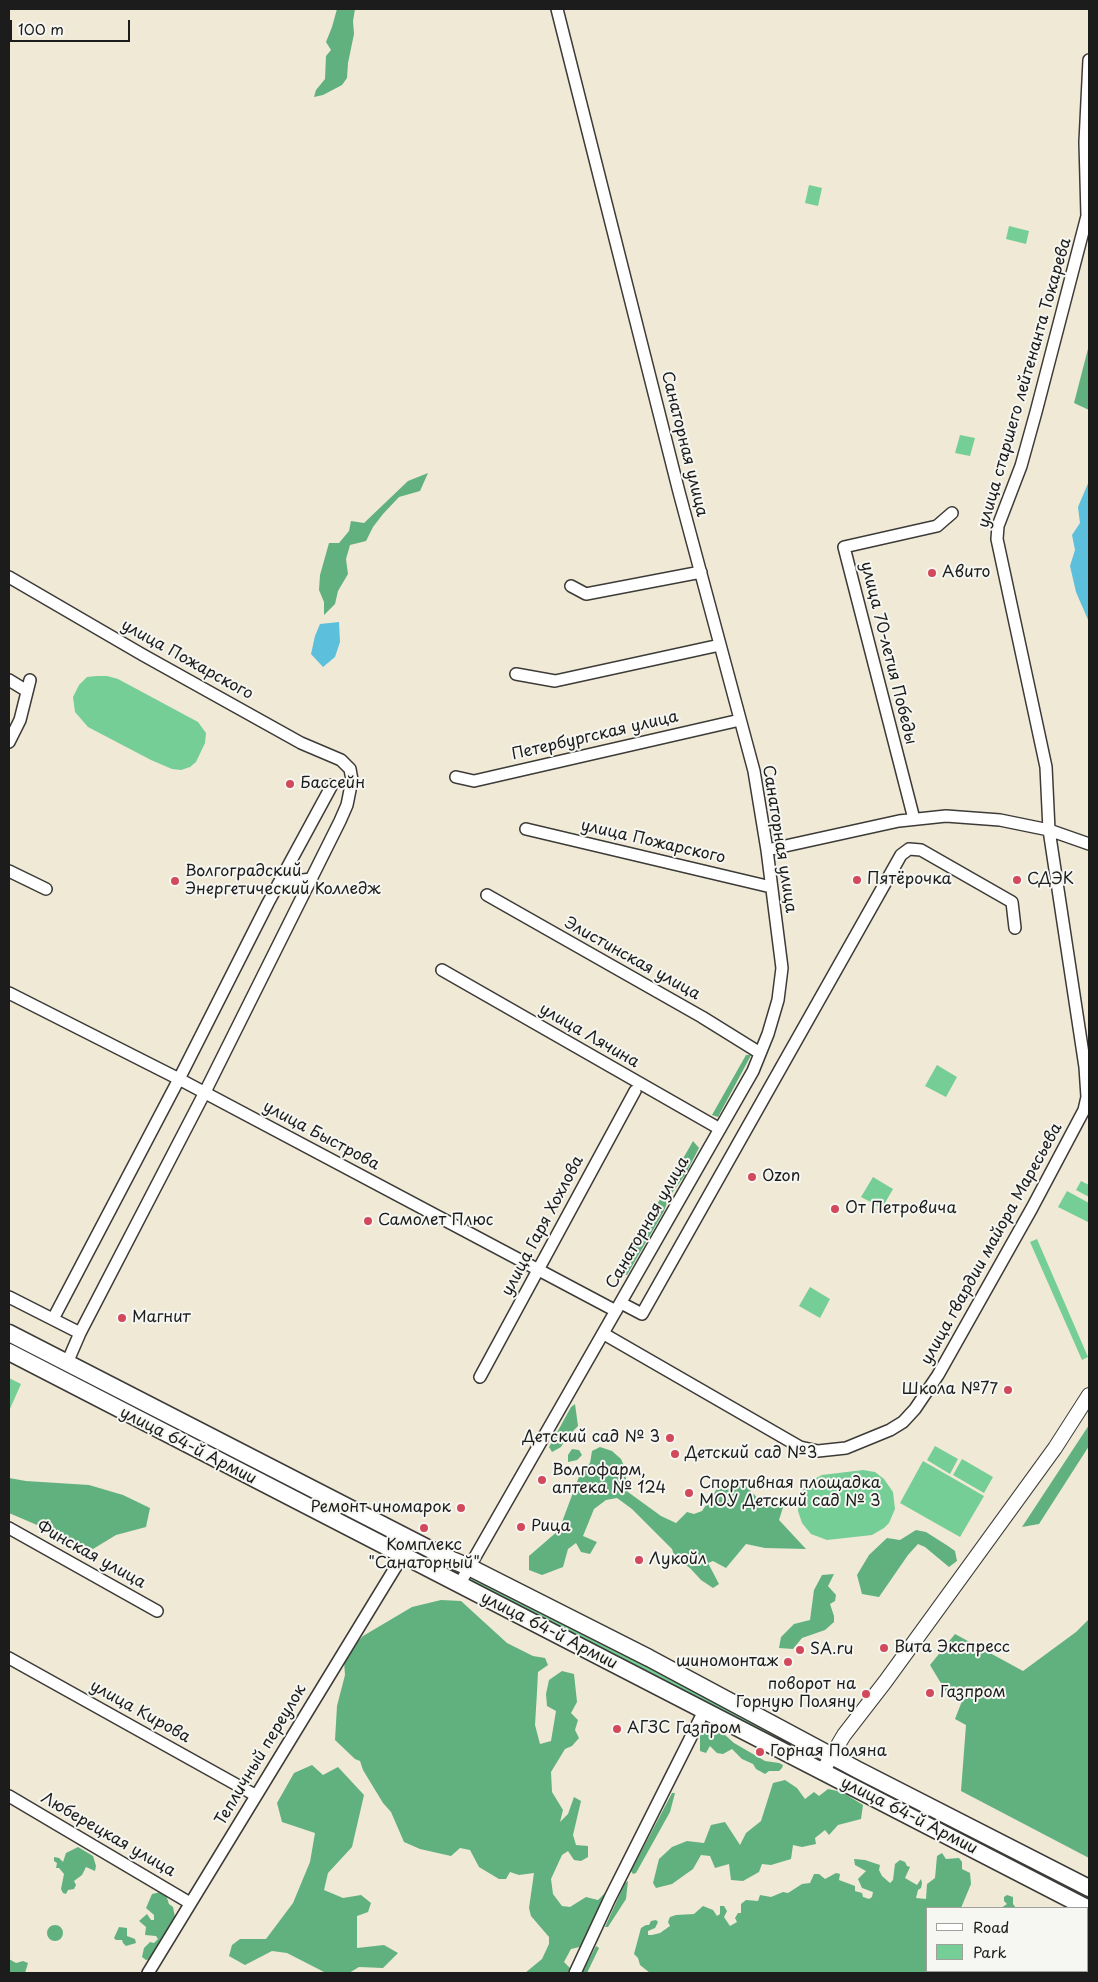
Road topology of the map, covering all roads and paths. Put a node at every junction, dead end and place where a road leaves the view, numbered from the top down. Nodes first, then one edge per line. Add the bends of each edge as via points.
1 (557, 9) edge
2 (1089, 60) edge
3 (952, 513) dead end
4 (700, 572) junction
5 (9, 577) edge
6 (571, 586) dead end
7 (720, 644) junction
8 (516, 674) dead end
9 (9, 680) edge
10 (740, 720) junction
11 (9, 742) edge
12 (456, 777) dead end
13 (332, 785) dead end
14 (914, 819) junction
15 (526, 829) dead end
16 (1050, 830) junction
17 (1089, 844) edge
18 (767, 850) junction
19 (9, 871) edge
20 (311, 879) junction
21 (279, 883) junction
22 (771, 887) junction
23 (46, 889) dead end
24 (487, 895) dead end
25 (1015, 928) dead end
26 (442, 970) dead end
27 (9, 993) edge
28 (760, 1053) junction
29 (179, 1079) junction
30 (635, 1091) dead end
31 (205, 1092) junction
32 (720, 1129) junction
33 (689, 1183) junction
34 (708, 1195) junction
35 (538, 1270) junction
36 (9, 1297) edge
37 (619, 1307) junction
38 (53, 1319) junction
39 (9, 1333) edge
40 (80, 1333) junction
41 (604, 1334) junction
42 (9, 1352) edge
43 (67, 1363) junction
44 (480, 1377) dead end
45 (1089, 1395) edge
46 (9, 1528) edge
47 (403, 1555) junction
48 (469, 1567) junction
49 (459, 1585) junction
50 (157, 1611) dead end
51 (9, 1658) edge
52 (704, 1712) junction
53 (831, 1755) junction
54 (822, 1772) junction
55 (255, 1795) junction
56 (9, 1796) edge
57 (1089, 1888) edge
58 (190, 1903) junction
59 (1085, 1907) edge
60 (148, 1973) edge
61 (575, 1973) edge

1 - 4 street, Санаторная улица
2 - 16 street, улица старшего лейтенанта Токарева via 1085,142 1087,216 1021,466 998,526 1001,561 1046,767
3 - 14 street, улица 70-летия Победы via 937,526 844,547
4 - 6 street via 586,594
4 - 7 street, Санаторная улица
5 - 20 street, улица Пожарского via 301,743 341,760 350,769 352,780 347,805
7 - 8 street via 555,681
7 - 10 street, Санаторная улица
9 - 11 street via 29,685 20,720
10 - 12 street, Петербургская улица via 474,781
10 - 18 street, Санаторная улица via 758,790
13 - 21 street
14 - 16 street via 981,817
14 - 18 street
15 - 22 street, улица Пожарского
16 - 17 street
16 - 41 street, улица гвардии майора Маресьева via 1085,1067 1086,1104 962,1333 915,1410 899,1425 853,1446 826,1451 806,1448
18 - 22 street, Санаторная улица
19 - 23 street
20 - 21 street
20 - 31 street
21 - 29 street
22 - 28 street, Санаторная улица via 782,968 778,1000
24 - 28 street, Элистинская улица
25 - 34 street via 1012,902 921,850 905,851
26 - 32 street, улица Лячина
27 - 29 street, улица Быстрова
28 - 32 street, Санаторная улица
29 - 31 street, улица Быстрова
29 - 38 street
30 - 35 street, улица Гаря Хохлова
31 - 35 street, улица Быстрова
31 - 40 street
32 - 33 street, Санаторная улица
33 - 34 street
33 - 37 street, Санаторная улица
34 - 37 street, улица Быстрова via 642,1314
35 - 37 street, улица Быстрова
35 - 44 street, улица Гаря Хохлова
36 - 38 street
37 - 41 street, Санаторная улица
38 - 40 street
39 - 43 highway, улица 64-й Армии
40 - 43 street
41 - 48 street, Санаторная улица
42 - 47 highway, улица 64-й Армии
43 - 48 highway, улица 64-й Армии
45 - 53 main road via 1043,1464
46 - 50 street, Финская улица
47 - 49 highway, улица 64-й Армии
47 - 55 street, Тепличный переулок
48 - 49 street, Санаторная улица
48 - 53 highway, улица 64-й Армии
49 - 52 highway, улица 64-й Армии
51 - 55 street, улица Кирова
52 - 54 highway, улица 64-й Армии
52 - 61 street
53 - 54 main road
53 - 57 highway, улица 64-й Армии
54 - 59 highway, улица 64-й Армии
55 - 58 street, Тепличный переулок
56 - 58 street, Люберецкая улица
58 - 60 street, Тепличный переулок

